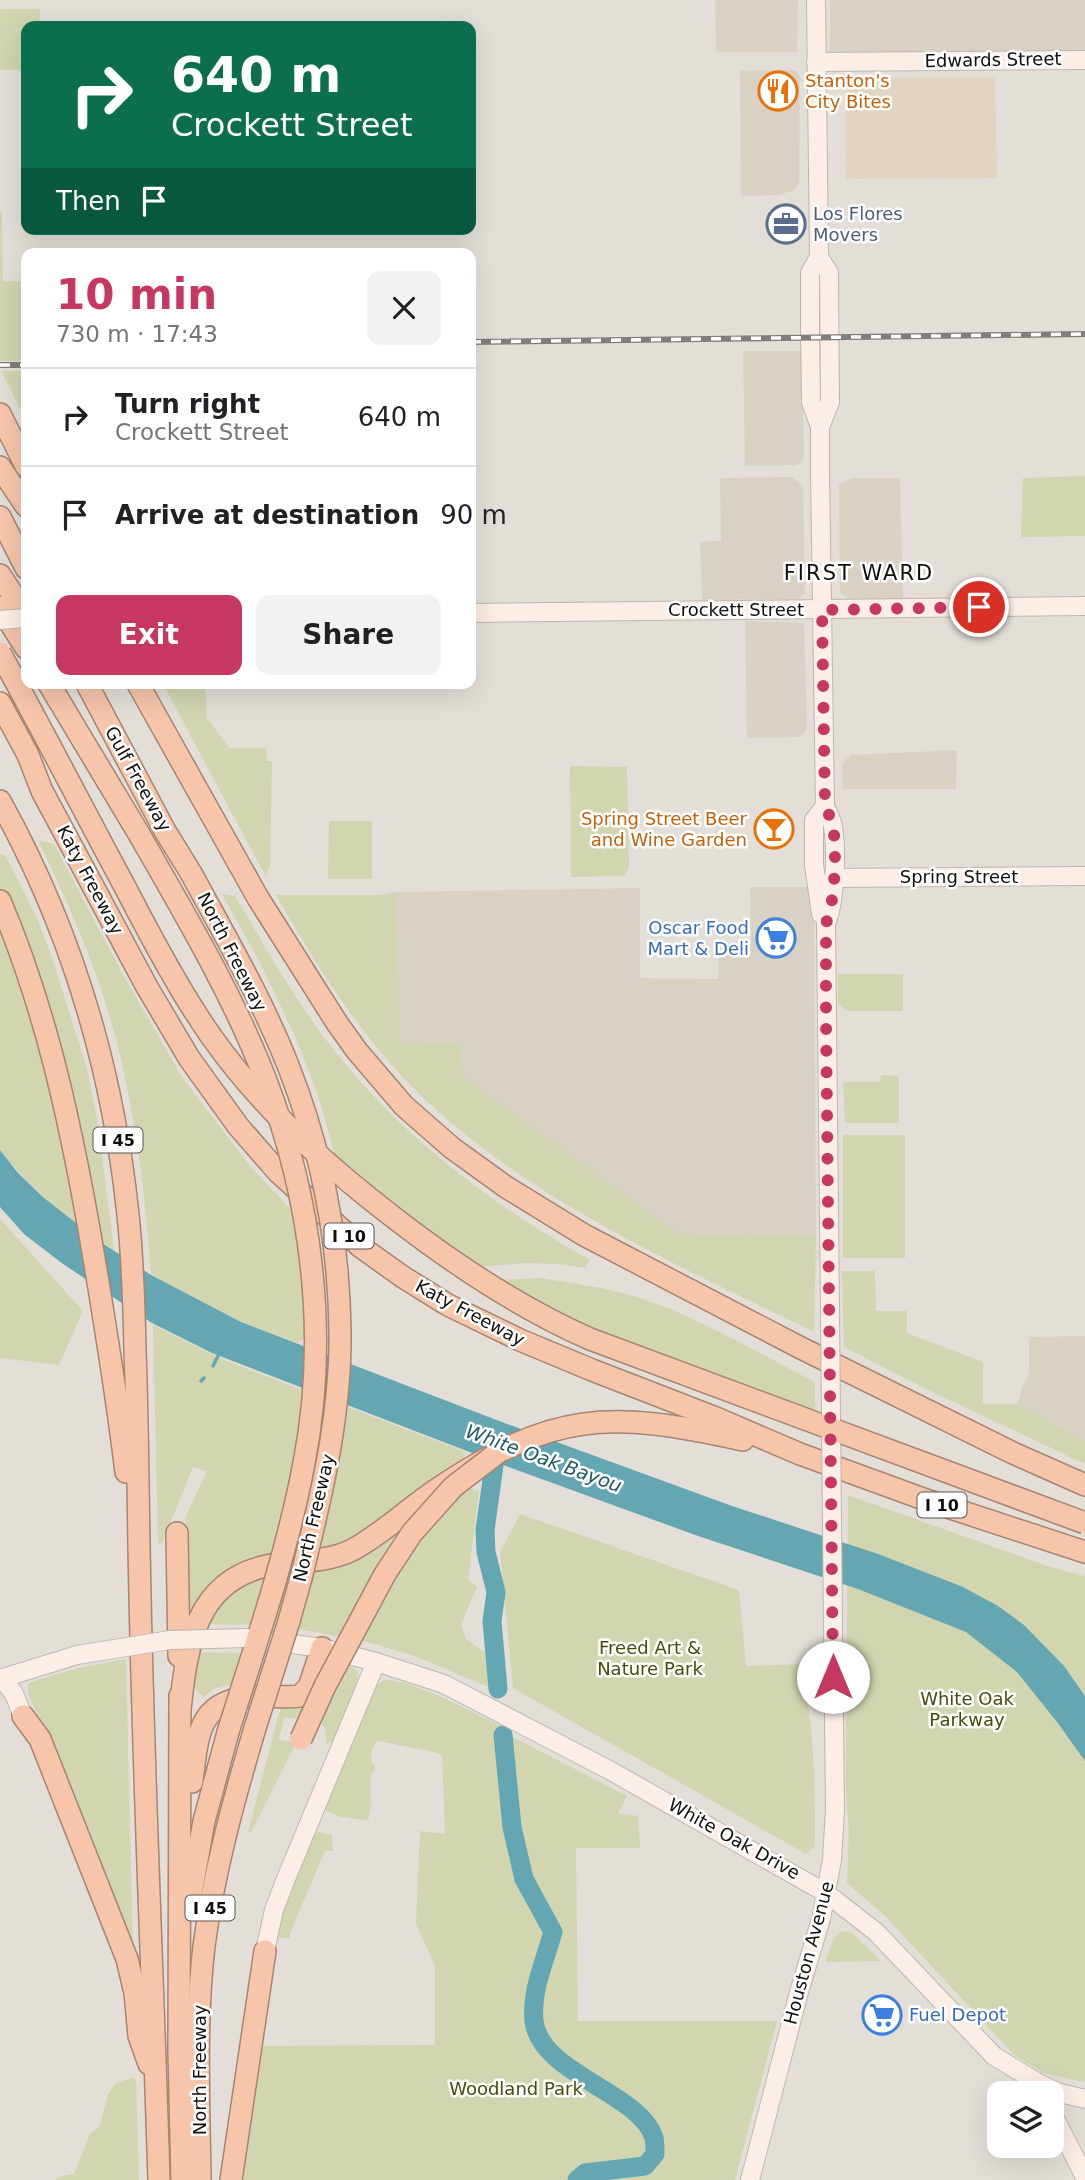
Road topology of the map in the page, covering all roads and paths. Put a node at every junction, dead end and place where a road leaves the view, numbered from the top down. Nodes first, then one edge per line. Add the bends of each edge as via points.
1 (816, 0) edge
2 (1085, 60) edge
3 (816, 62) junction
4 (0, 414) edge
5 (21, 456) edge
6 (0, 467) edge
7 (21, 498) edge
8 (0, 517) edge
9 (21, 558) edge
10 (0, 575) edge
11 (1085, 606) edge
12 (0, 607) edge
13 (21, 608) edge
14 (822, 610) junction
15 (476, 613) edge
16 (21, 617) edge
17 (0, 620) edge
18 (21, 640) edge
19 (0, 653) edge
20 (52, 689) edge
21 (78, 689) edge
22 (90, 689) edge
23 (141, 689) edge
24 (0, 703) edge
25 (123, 754) junction
26 (0, 801) edge
27 (825, 806) junction
28 (191, 873) joint
29 (1085, 876) edge
30 (833, 878) junction
31 (0, 901) edge
32 (826, 923) junction
33 (126, 1396) junction
34 (500, 1451) junction
35 (800, 1454) junction
36 (1085, 1485) edge
37 (1085, 1523) edge
38 (177, 1533) dead end
39 (1085, 1552) edge
40 (322, 1648) junction
41 (376, 1662) junction
42 (1, 1678) edge
43 (180, 1709) junction
44 (23, 1716) joint
45 (301, 1739) dead end
46 (181, 1839) junction
47 (827, 1893) junction
48 (265, 1951) joint
49 (179, 2053) junction
50 (1030, 2081) edge
51 (156, 2084) junction
52 (1064, 2094) edge
53 (1085, 2099) edge
54 (1064, 2136) edge
55 (1085, 2177) edge
56 (159, 2180) edge
57 (182, 2180) edge
58 (200, 2180) edge
59 (231, 2180) edge
60 (750, 2180) edge

1 - 3 main road, Houston Avenue
2 - 3 main road, Edwards Street
3 - 14 main road, Houston Avenue via 819,257 810,273 810,329 811,402 821,427
4 - 5 highway
6 - 7 highway
8 - 9 highway
10 - 13 highway
11 - 14 main road, Crockett Street
12 - 18 highway
14 - 15 main road, Crockett Street
14 - 27 main road, Houston Avenue
16 - 17 main road, bridge
19 - 37 highway, bridge via 196,1014 258,1096 367,1197 436,1250 548,1320
20 - 49 highway, bridge via 218,977 264,1076 290,1151 313,1287 315,1352 304,1461 276,1576 206,1811 194,1873
21 - 25 highway
22 - 25 highway, Gulf Freeway / I 45
23 - 36 highway via 258,898 330,1013 404,1106 444,1142 584,1234 801,1348
24 - 35 highway, Katy Freeway / I 10 via 42,791 189,1058 278,1172 361,1247 448,1305 520,1340
25 - 28 highway, Gulf Freeway / I 45
26 - 33 highway, I 45 via 47,895 89,1013 104,1071 130,1230
27 - 30 main road, Houston Avenue via 833,825
27 - 32 main road, Houston Avenue via 814,820 814,843 820,911
28 - 58 highway, North Freeway / I 45, bridge via 289,1067 320,1163 338,1275 340,1334 329,1455 301,1578 227,1826 204,1945
29 - 30 main road, Spring Street
30 - 32 main road, Houston Avenue via 832,911
31 - 33 highway via 30,977 57,1067
32 - 47 main road, Houston Avenue, bridge via 835,1835
33 - 51 highway via 140,1599
34 - 35 highway via 557,1428 621,1420 712,1433
34 - 43 highway, bridge via 353,1549 250,1571 218,1591 198,1618 186,1658
34 - 45 highway, bridge via 453,1487 412,1532 343,1652
35 - 39 highway, Katy Freeway / I 10
38 - 43 highway
40 - 41 main road, White Oak Drive
40 - 42 main road, White Oak Drive, bridge via 247,1638 170,1640 77,1655
40 - 46 highway via 309,1687 300,1696 238,1699 211,1711 198,1739
41 - 47 main road, White Oak Drive via 444,1684 501,1712
41 - 48 main road via 285,1881
42 - 44 main road
43 - 46 highway
44 - 51 highway via 40,1739 127,1959 139,2036
46 - 49 highway
47 - 50 main road, White Oak Drive via 876,1932 994,2056
47 - 60 main road, Houston Avenue
48 - 59 highway
49 - 57 highway, North Freeway
51 - 56 highway
52 - 53 main road, White Oak Drive
54 - 55 main road

